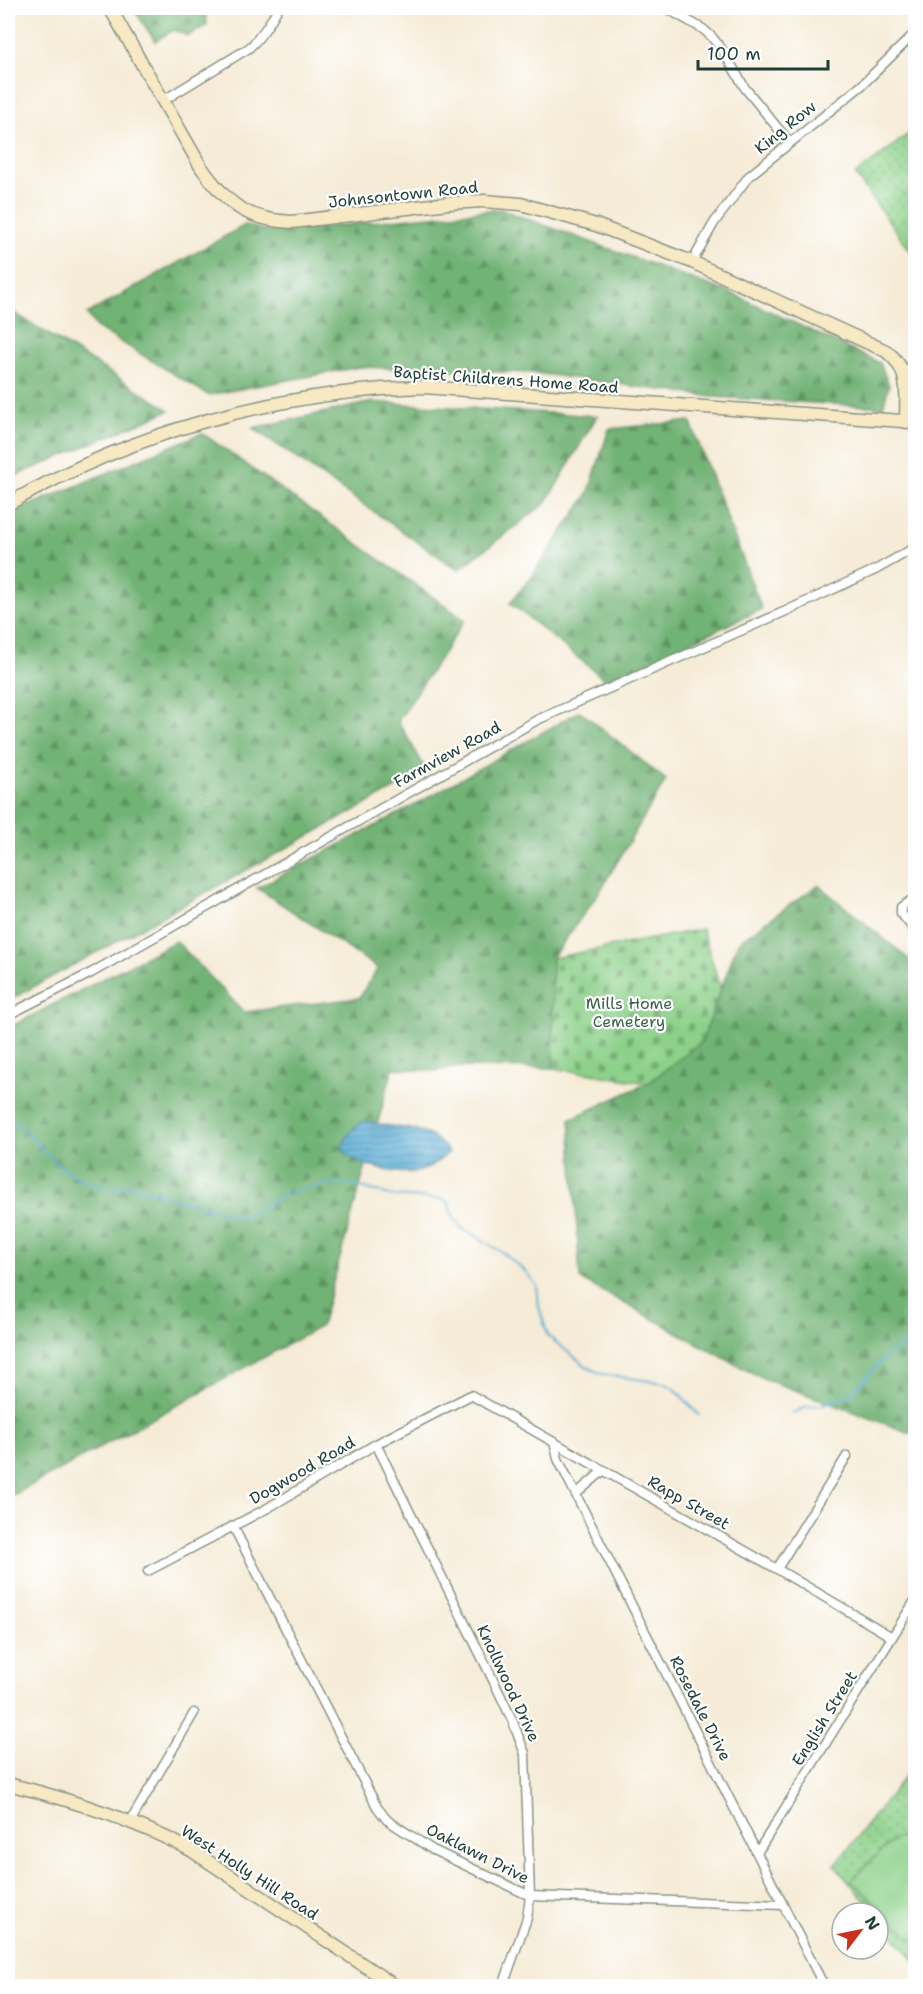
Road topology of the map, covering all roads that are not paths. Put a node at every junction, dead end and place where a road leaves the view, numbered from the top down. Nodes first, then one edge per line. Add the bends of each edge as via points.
1 (110, 8) edge
2 (278, 8) edge
3 (666, 8) edge
4 (915, 32) edge
5 (164, 100) junction
6 (790, 142) junction
7 (692, 262) junction
8 (909, 370) edge
9 (910, 422) edge
10 (8, 504) edge
11 (915, 547) edge
12 (915, 897) edge
13 (915, 932) edge
14 (8, 1015) edge
15 (471, 1395) joint
16 (554, 1442) junction
17 (376, 1444) junction
18 (847, 1456) dead end
19 (604, 1470) junction
20 (576, 1494) junction
21 (233, 1526) junction
22 (777, 1569) junction
23 (148, 1571) dead end
24 (915, 1599) edge
25 (892, 1637) junction
26 (194, 1713) dead end
27 (8, 1784) edge
28 (130, 1822) junction
29 (758, 1853) junction
30 (530, 1896) junction
31 (783, 1905) junction
32 (395, 1986) edge
33 (503, 1986) edge
34 (824, 1986) edge

1 - 5 street, Johnsontown Road
2 - 5 street via 260,39 249,48
3 - 6 street via 703,28 718,44 745,88
4 - 6 street, King Row via 861,86
5 - 7 street, Johnsontown Road via 216,188 242,211 256,217 312,221 449,203 503,202 596,225
6 - 7 street, King Row via 749,176 714,223
7 - 8 street, Johnsontown Road via 873,344
8 - 9 street, Johnsontown Road via 906,390
9 - 10 street, Baptist Childrens Home Road via 435,387 373,388 237,411 96,460
11 - 14 street, Farmview Road via 792,608 537,720 92,973
12 - 13 street via 901,907
15 - 16 street, Rapp Street
15 - 17 street, Dogwood Road
16 - 19 street, Rapp Street
16 - 20 street, Rosedale Drive
17 - 21 street, Dogwood Road
17 - 30 street, Knollwood Drive via 504,1703 525,1754
18 - 22 street
19 - 20 street
19 - 22 street, Rapp Street
20 - 29 street, Rosedale Drive
21 - 23 street, Dogwood Road
21 - 30 street, Oaklawn Drive via 387,1820 433,1850
22 - 25 street, Rapp Street
24 - 25 street, English Street
25 - 29 street, English Street
26 - 28 street
27 - 28 street, West Holly Hill Road
28 - 32 street, West Holly Hill Road via 198,1854
29 - 31 street, Rosedale Drive
30 - 31 street, Oaklawn Drive
30 - 33 street, Knollwood Drive via 527,1918
31 - 34 street, Rosedale Drive

